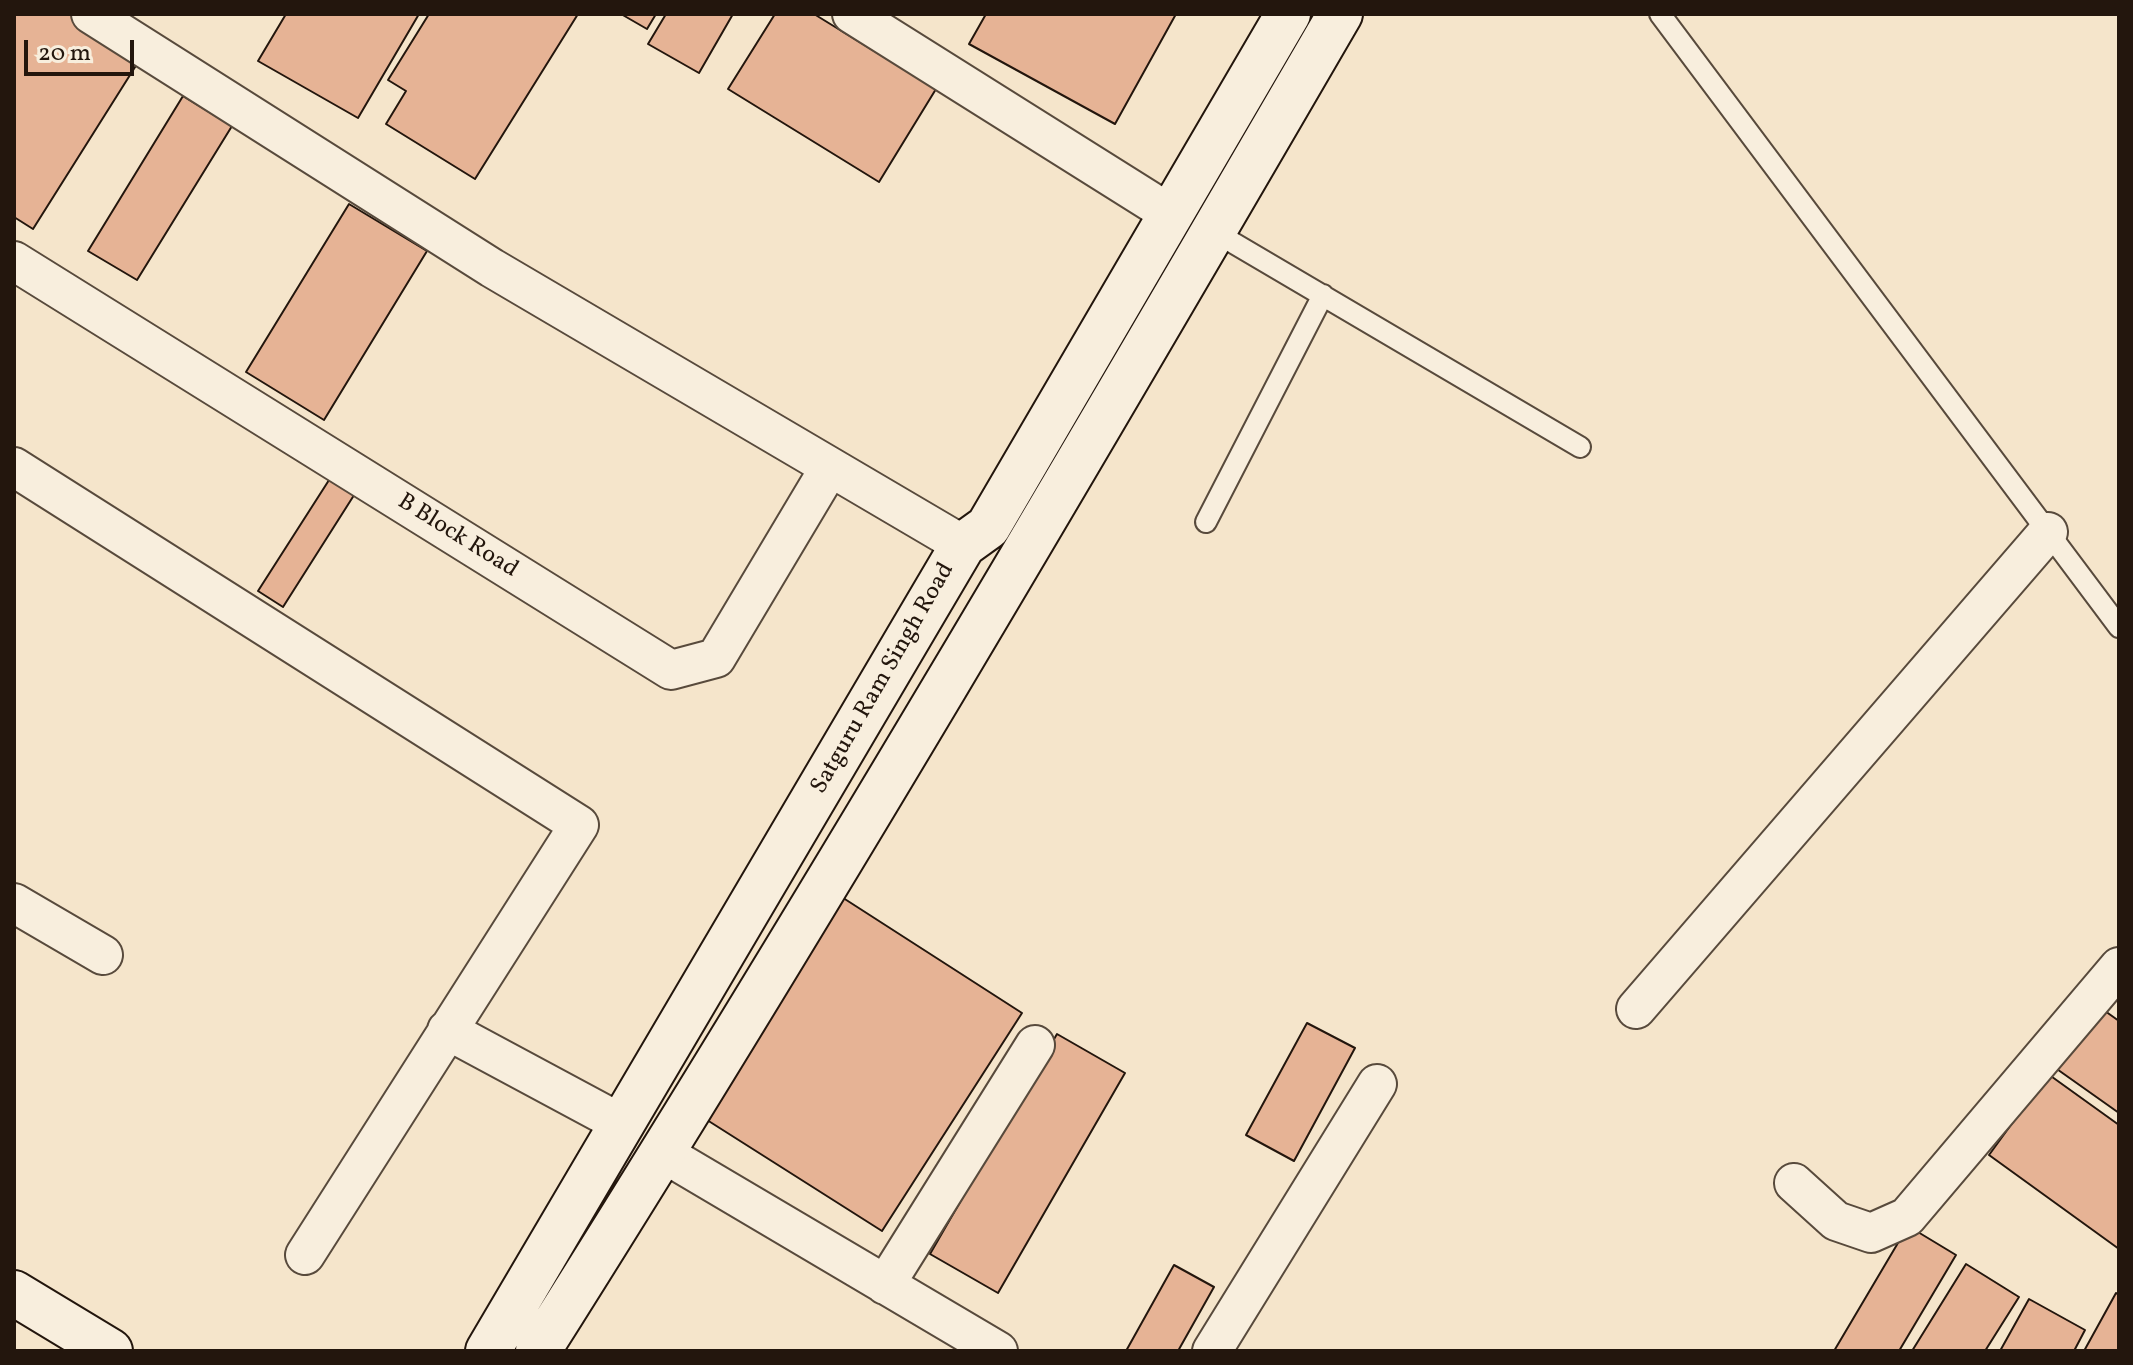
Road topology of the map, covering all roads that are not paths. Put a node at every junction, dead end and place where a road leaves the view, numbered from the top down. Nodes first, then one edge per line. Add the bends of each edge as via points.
1 (91, 14) edge
2 (852, 14) edge
3 (1288, 14) edge
4 (1340, 14) edge
5 (1660, 14) edge
6 (1172, 215) junction
7 (1213, 231) junction
8 (14, 261) edge
9 (1323, 295) junction
10 (1580, 447) dead end
11 (14, 467) edge
12 (830, 467) junction
13 (1206, 522) dead end
14 (2048, 532) junction
15 (963, 545) junction
16 (2111, 602) edge
17 (2119, 627) edge
18 (14, 903) edge
19 (103, 955) dead end
20 (2119, 967) edge
21 (1636, 1009) dead end
22 (447, 1030) junction
23 (1035, 1045) dead end
24 (1377, 1084) dead end
25 (622, 1124) junction
26 (663, 1153) junction
27 (1794, 1183) dead end
28 (305, 1255) dead end
29 (885, 1285) junction
30 (14, 1293) edge
31 (110, 1351) edge
32 (488, 1351) edge
33 (538, 1351) edge
34 (998, 1351) edge
35 (1212, 1351) edge

1 - 12 street via 492,268
2 - 6 street
3 - 6 street, Satguru Ram Singh Road
4 - 7 street
5 - 14 lane
6 - 15 street, Satguru Ram Singh Road via 988,527
7 - 9 lane
7 - 26 street via 1023,560
8 - 12 street, B Block Road via 671,670 716,658
9 - 10 lane
9 - 13 lane
11 - 22 street via 579,825
12 - 15 street
14 - 16 lane
14 - 21 street
15 - 25 street, Satguru Ram Singh Road
16 - 17 lane
18 - 19 street
20 - 27 street via 1907,1217 1871,1233 1836,1221
22 - 25 street
22 - 28 street
23 - 29 street
24 - 35 street
25 - 32 street, Satguru Ram Singh Road
26 - 29 street
26 - 33 street
29 - 34 street
30 - 31 street

